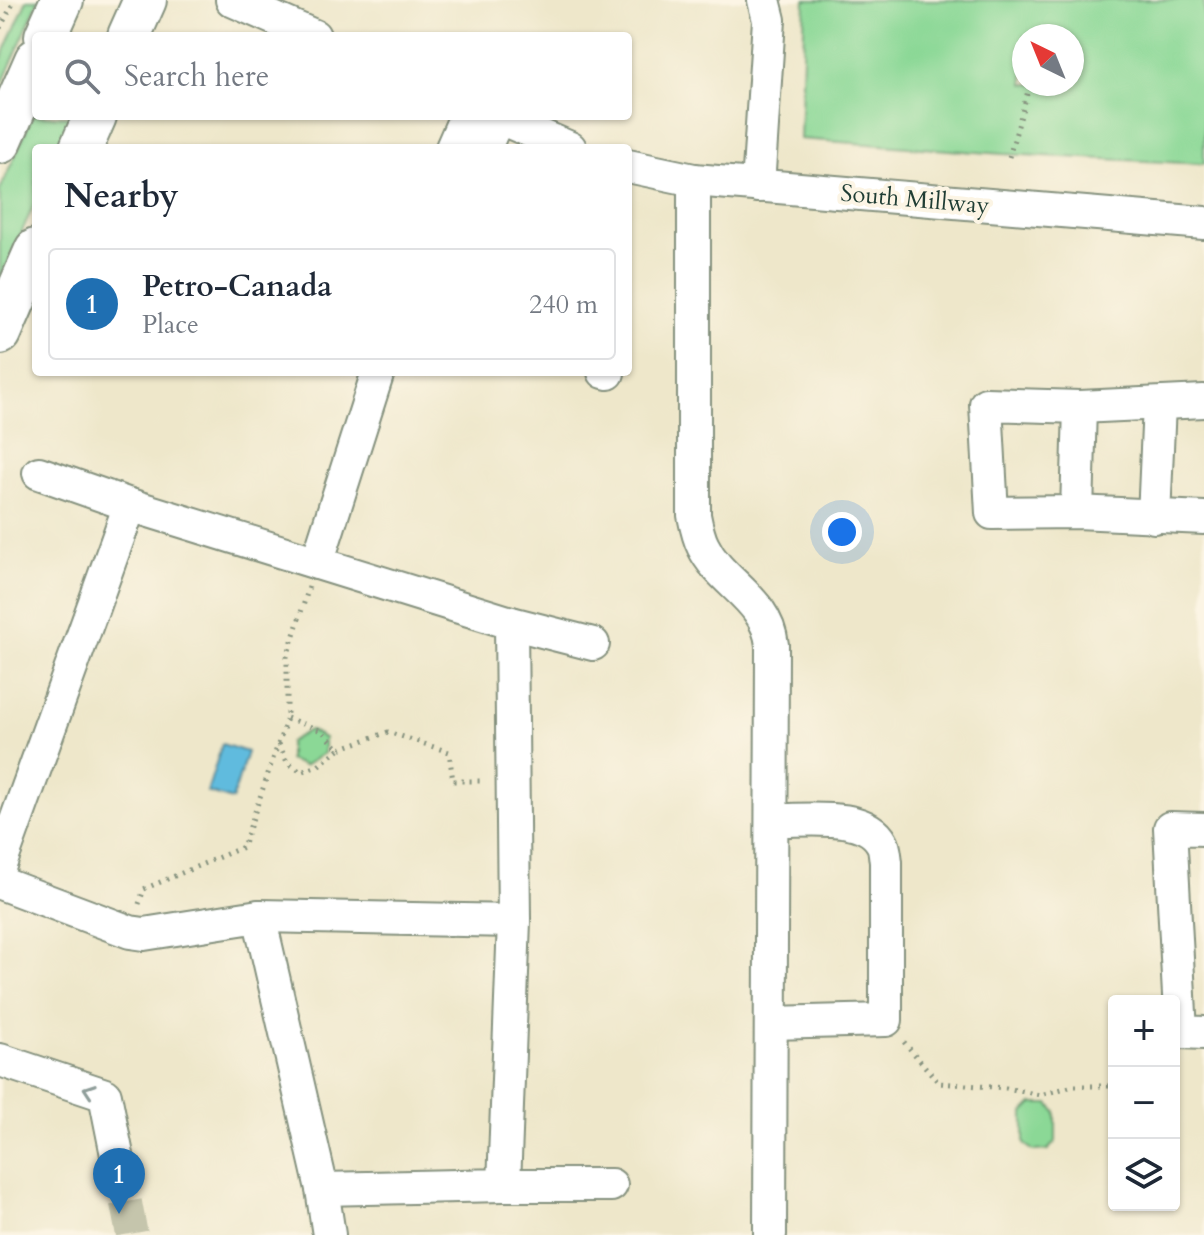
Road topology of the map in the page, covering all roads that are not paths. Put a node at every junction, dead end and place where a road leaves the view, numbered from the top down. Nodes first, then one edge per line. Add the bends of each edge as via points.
1 (62, 0) edge
2 (145, 0) edge
3 (232, 0) edge
4 (764, 0) edge
5 (48, 32) edge
6 (131, 32) edge
7 (305, 32) edge
8 (32, 69) edge
9 (93, 120) edge
10 (464, 120) edge
11 (496, 120) edge
12 (504, 120) edge
13 (0, 142) edge
14 (83, 144) edge
15 (454, 144) edge
16 (487, 144) edge
17 (561, 144) edge
18 (632, 167) edge
19 (694, 180) junction
20 (758, 186) junction
21 (1204, 223) edge
22 (32, 259) edge
23 (0, 333) edge
24 (377, 376) edge
25 (1204, 401) edge
26 (1159, 404) junction
27 (1080, 407) junction
28 (39, 473) dead end
29 (130, 505) junction
30 (1077, 512) junction
31 (1154, 517) junction
32 (1204, 518) edge
33 (317, 563) junction
34 (511, 623) junction
35 (593, 644) dead end
36 (773, 820) junction
37 (1204, 829) edge
38 (0, 865) edge
39 (0, 883) edge
40 (259, 916) junction
41 (514, 921) junction
42 (771, 1023) junction
43 (1204, 1033) edge
44 (0, 1060) edge
45 (117, 1155) tunnel mouth
46 (504, 1185) junction
47 (611, 1185) dead end
48 (322, 1189) junction
49 (329, 1235) edge
50 (770, 1235) edge

1 - 5 main road
2 - 6 main road
3 - 7 street
4 - 20 street via 769,20
8 - 13 main road
9 - 14 main road
10 - 15 street
11 - 16 street
12 - 17 street
18 - 19 street, South Millway
19 - 20 street, South Millway
19 - 36 street via 694,515 703,547 756,604 770,631
20 - 21 street, South Millway
22 - 23 main road
24 - 33 street
25 - 26 street
26 - 27 street
26 - 31 street
27 - 30 street
27 - 30 street via 986,404 992,513
28 - 29 street
29 - 33 street
29 - 38 street
30 - 31 street
31 - 32 street
33 - 34 street
34 - 35 street
34 - 41 street
36 - 42 street
36 - 42 street via 851,821 869,827 883,844 886,1020
37 - 43 street via 1170,828 1181,1032
39 - 40 street via 144,934
40 - 41 street
40 - 48 street
41 - 46 street
42 - 50 street
45 -> 44 street via 105,1095
46 - 47 street
46 - 48 street
48 - 49 street

